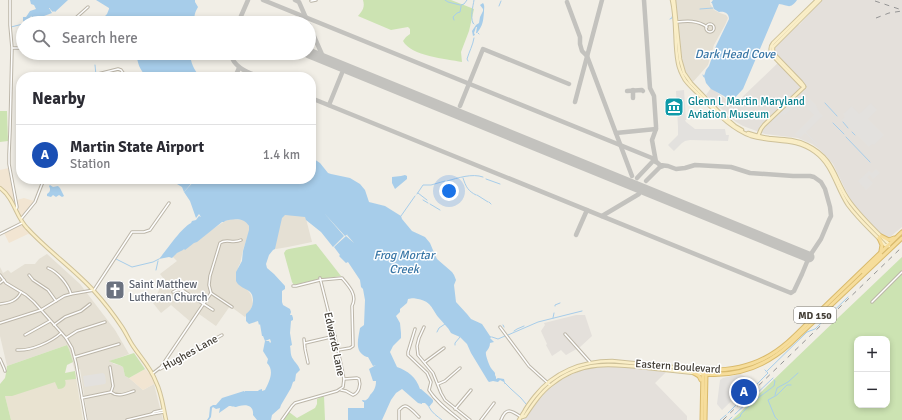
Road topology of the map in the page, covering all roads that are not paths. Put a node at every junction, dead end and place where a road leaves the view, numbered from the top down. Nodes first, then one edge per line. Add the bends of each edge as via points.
1 (10, 0) edge
2 (316, 0) edge
3 (673, 0) edge
4 (817, 0) edge
5 (820, 0) edge
6 (311, 1) dead end
7 (88, 7) dead end
8 (78, 16) edge
9 (676, 22) junction
10 (707, 26) dead end
11 (12, 48) junction
12 (16, 48) edge
13 (106, 72) edge
14 (123, 72) edge
15 (804, 87) junction
16 (758, 137) junction
17 (42, 184) edge
18 (0, 188) edge
19 (169, 204) dead end
20 (16, 210) junction
21 (21, 219) junction
22 (22, 223) junction
23 (902, 232) edge
24 (0, 234) edge
25 (880, 237) junction
26 (902, 238) edge
27 (241, 240) dead end
28 (888, 246) junction
29 (893, 247) junction
30 (881, 252) junction
31 (48, 268) dead end
32 (902, 272) edge
33 (0, 275) edge
34 (29, 275) dead end
35 (320, 279) junction
36 (4, 280) junction
37 (0, 283) edge
38 (293, 286) dead end
39 (850, 287) junction
40 (94, 290) junction
41 (21, 292) junction
42 (173, 292) dead end
43 (211, 293) junction
44 (71, 294) junction
45 (56, 301) junction
46 (872, 302) dead end
47 (0, 304) edge
48 (90, 304) dead end
49 (203, 304) junction
50 (232, 306) dead end
51 (41, 310) junction
52 (213, 310) dead end
53 (50, 321) junction
54 (105, 322) dead end
55 (0, 323) edge
56 (54, 325) junction
57 (424, 327) dead end
58 (500, 327) dead end
59 (415, 328) dead end
60 (61, 332) junction
61 (222, 334) dead end
62 (565, 334) dead end
63 (25, 335) dead end
64 (335, 336) junction
65 (66, 338) junction
66 (304, 339) dead end
67 (305, 342) junction
68 (119, 344) dead end
69 (444, 348) dead end
70 (17, 350) dead end
71 (338, 350) junction
72 (74, 357) junction
73 (0, 359) edge
74 (308, 362) dead end
75 (425, 362) junction
76 (591, 364) junction
77 (110, 368) dead end
78 (460, 368) dead end
79 (158, 370) junction
80 (5, 371) dead end
81 (704, 372) junction
82 (694, 373) junction
83 (152, 374) junction
84 (719, 374) junction
85 (344, 379) junction
86 (438, 384) junction
87 (549, 384) junction
88 (340, 390) junction
89 (471, 390) dead end
90 (702, 390) junction
91 (134, 391) dead end
92 (111, 392) junction
93 (705, 396) junction
94 (82, 398) junction
95 (494, 403) dead end
96 (455, 409) junction
97 (164, 411) junction
98 (419, 417) dead end
99 (520, 419) edge
100 (86, 420) edge
101 (128, 420) edge
102 (166, 420) edge
103 (282, 420) edge
104 (399, 420) edge
105 (460, 420) edge
106 (470, 420) edge
107 (481, 420) edge
108 (501, 420) edge
109 (702, 420) edge
110 (705, 420) edge

1 - 11 street
2 - 6 street
3 - 9 street
4 - 15 street via 770,49 774,57
5 - 15 street via 773,49 776,56
7 - 8 street
9 - 10 street via 694,21
9 - 16 street via 678,60 686,81 728,123 738,130
11 - 12 street
11 - 20 street via 9,164
13 - 14 street via 118,68
15 - 16 street via 764,125
16 - 25 street via 795,140 816,150 830,164 854,210
17 - 21 street via 35,202
18 - 20 street
19 - 40 street via 149,231 132,232
20 - 21 street
21 - 22 street
22 - 24 street
22 - 40 street
23 - 25 main road via 890,240
23 - 28 main road, Eastern Boulevard / MD 150
25 - 28 street
25 - 30 main road
26 - 29 main road, Eastern Boulevard / MD 150
27 - 43 street via 220,242 210,276
28 - 29 street
28 - 30 main road, Eastern Boulevard / MD 150
28 - 39 main road
29 - 39 main road, Eastern Boulevard / MD 150
30 - 81 main road, Eastern Boulevard / MD 150 via 773,354 739,368
31 - 44 street via 66,284
32 - 46 street
33 - 36 street
34 - 45 street via 48,290
35 - 38 street
35 - 64 street, Edwards Lane
35 - 71 street via 342,278 353,293 353,346
36 - 37 street
36 - 41 street
39 - 84 main road, Eastern Boulevard / MD 150 via 778,354 748,370
40 - 44 street
40 - 83 street
41 - 47 street via 14,300
41 - 51 street
42 - 49 street via 182,290
43 - 49 street
43 - 50 street
44 - 45 street
45 - 51 street
48 - 56 street
49 - 52 street
49 - 79 street
51 - 53 street
51 - 55 street
53 - 56 street
53 - 63 street
54 - 65 street via 77,331
56 - 60 street
57 - 75 street via 417,348 418,355
58 - 87 street via 528,364
59 - 105 street via 408,355 427,373 431,381 432,394
60 - 65 street
60 - 70 street via 43,344
61 - 79 street, Hughes Lane
62 - 76 street
64 - 67 street
64 - 71 street, Edwards Lane
65 - 72 street
66 - 67 street
67 - 74 street
68 - 72 street
69 - 75 street
71 - 85 street, Edwards Lane
72 - 94 street
73 - 80 street
75 - 86 street
76 - 81 street, Eastern Boulevard / MD 150 via 612,361
76 - 82 street, Eastern Boulevard / MD 150
76 - 87 street, Eastern Boulevard / MD 150 via 569,369
77 - 92 street via 113,386
78 - 86 street
79 - 83 street
81 - 82 street, Eastern Boulevard / MD 150
81 - 84 main road, Eastern Boulevard / MD 150
81 - 90 main road
81 - 93 main road
82 - 90 main road via 701,378
83 - 97 street via 160,392
84 - 93 main road via 707,378
85 - 88 street, Edwards Lane
85 - 88 street via 359,379 358,391 353,394
86 - 96 street via 445,400
87 - 99 street, Eastern Boulevard / MD 150 via 536,395
88 - 103 street, Edwards Lane via 295,403
89 - 96 street
90 - 109 main road
91 - 92 street via 118,395
92 - 94 street
93 - 110 main road
94 - 100 street
95 - 107 street
96 - 106 street
97 - 101 street
97 - 102 street
98 - 104 street via 405,406 399,410
99 - 108 street via 510,411 503,414

